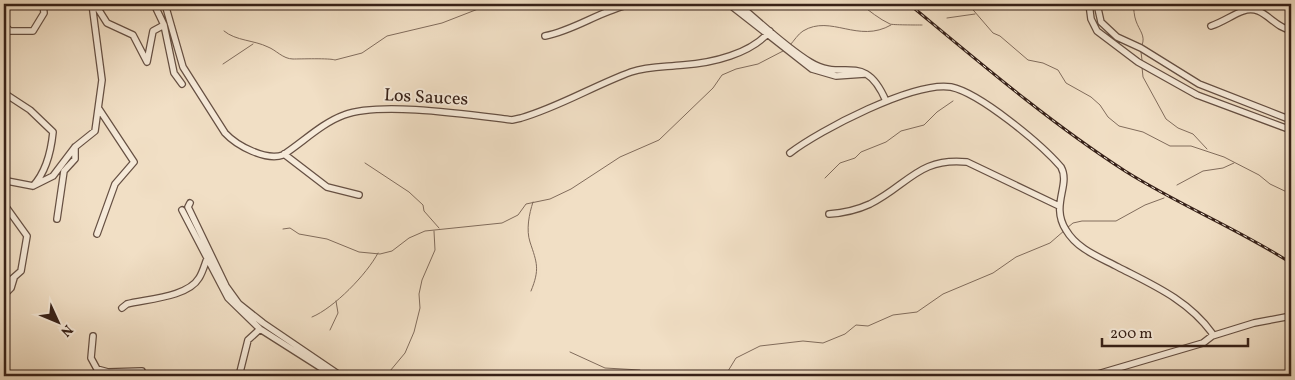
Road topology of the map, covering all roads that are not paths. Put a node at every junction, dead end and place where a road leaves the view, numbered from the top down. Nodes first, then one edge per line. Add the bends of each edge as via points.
1 (43, 4) edge
2 (94, 4) edge
3 (154, 4) edge
4 (165, 4) edge
5 (632, 4) edge
6 (729, 4) edge
7 (738, 4) edge
8 (1089, 4) edge
9 (1096, 4) edge
10 (1098, 11) junction
11 (1090, 16) junction
12 (4, 25) edge
13 (164, 25) junction
14 (1212, 26) dead end
15 (1291, 30) edge
16 (768, 33) junction
17 (545, 36) dead end
18 (182, 84) dead end
19 (4, 93) edge
20 (886, 101) junction
21 (99, 109) junction
22 (1291, 120) edge
23 (1291, 130) edge
24 (75, 147) junction
25 (790, 152) dead end
26 (284, 154) junction
27 (4, 182) edge
28 (33, 186) junction
29 (359, 195) dead end
30 (190, 203) dead end
31 (4, 204) edge
32 (1059, 206) junction
33 (182, 210) dead end
34 (829, 214) dead end
35 (57, 219) dead end
36 (97, 234) dead end
37 (208, 256) junction
38 (15, 276) junction
39 (4, 286) edge
40 (4, 295) edge
41 (122, 308) dead end
42 (1291, 316) edge
43 (260, 329) junction
44 (93, 336) dead end
45 (1212, 336) junction
46 (143, 376) edge
47 (239, 376) edge
48 (334, 376) edge
49 (341, 376) edge
50 (1091, 376) edge

1 - 12 street via 44,14 32,31 10,31
2 - 13 street via 107,23 133,36 148,62 153,32
2 - 21 street via 102,80
3 - 13 street
4 - 26 street via 183,68 225,134 264,155
5 - 17 street
6 - 16 street
7 - 16 street
8 - 11 street
9 - 10 street
10 - 11 street
10 - 22 street via 1107,30 1185,76
11 - 23 street via 1100,34 1147,67 1196,95
13 - 18 street via 174,73
14 - 15 street via 1245,10 1261,11 1282,29
16 - 20 street via 802,62 818,71 836,76 866,74 878,84
16 - 26 street, Los Sauces via 757,43 725,57 631,72 512,120 397,110 350,113 332,121
19 - 28 street via 30,110 53,132 43,175
20 - 25 street via 808,139
20 - 32 street via 943,86 977,99 1012,123 1061,167 1064,177
21 - 24 street via 95,131
21 - 36 street via 134,162 115,184
24 - 28 street via 53,176
24 - 35 street via 75,159 64,172
26 - 29 street via 327,187
27 - 28 street
30 - 49 street via 188,207 226,286 239,304
31 - 38 street via 27,236 21,270
32 - 34 street via 967,162 951,160 929,165 859,209
32 - 45 street via 1064,228 1080,246 1177,298 1198,315
33 - 37 street
37 - 41 street via 200,278 193,286
37 - 43 street via 228,298
38 - 39 street
38 - 40 street via 11,288
42 - 45 street
43 - 47 street via 248,340
43 - 48 street
44 - 46 street via 91,358 97,369 108,372 142,371
45 - 50 street via 1203,343

